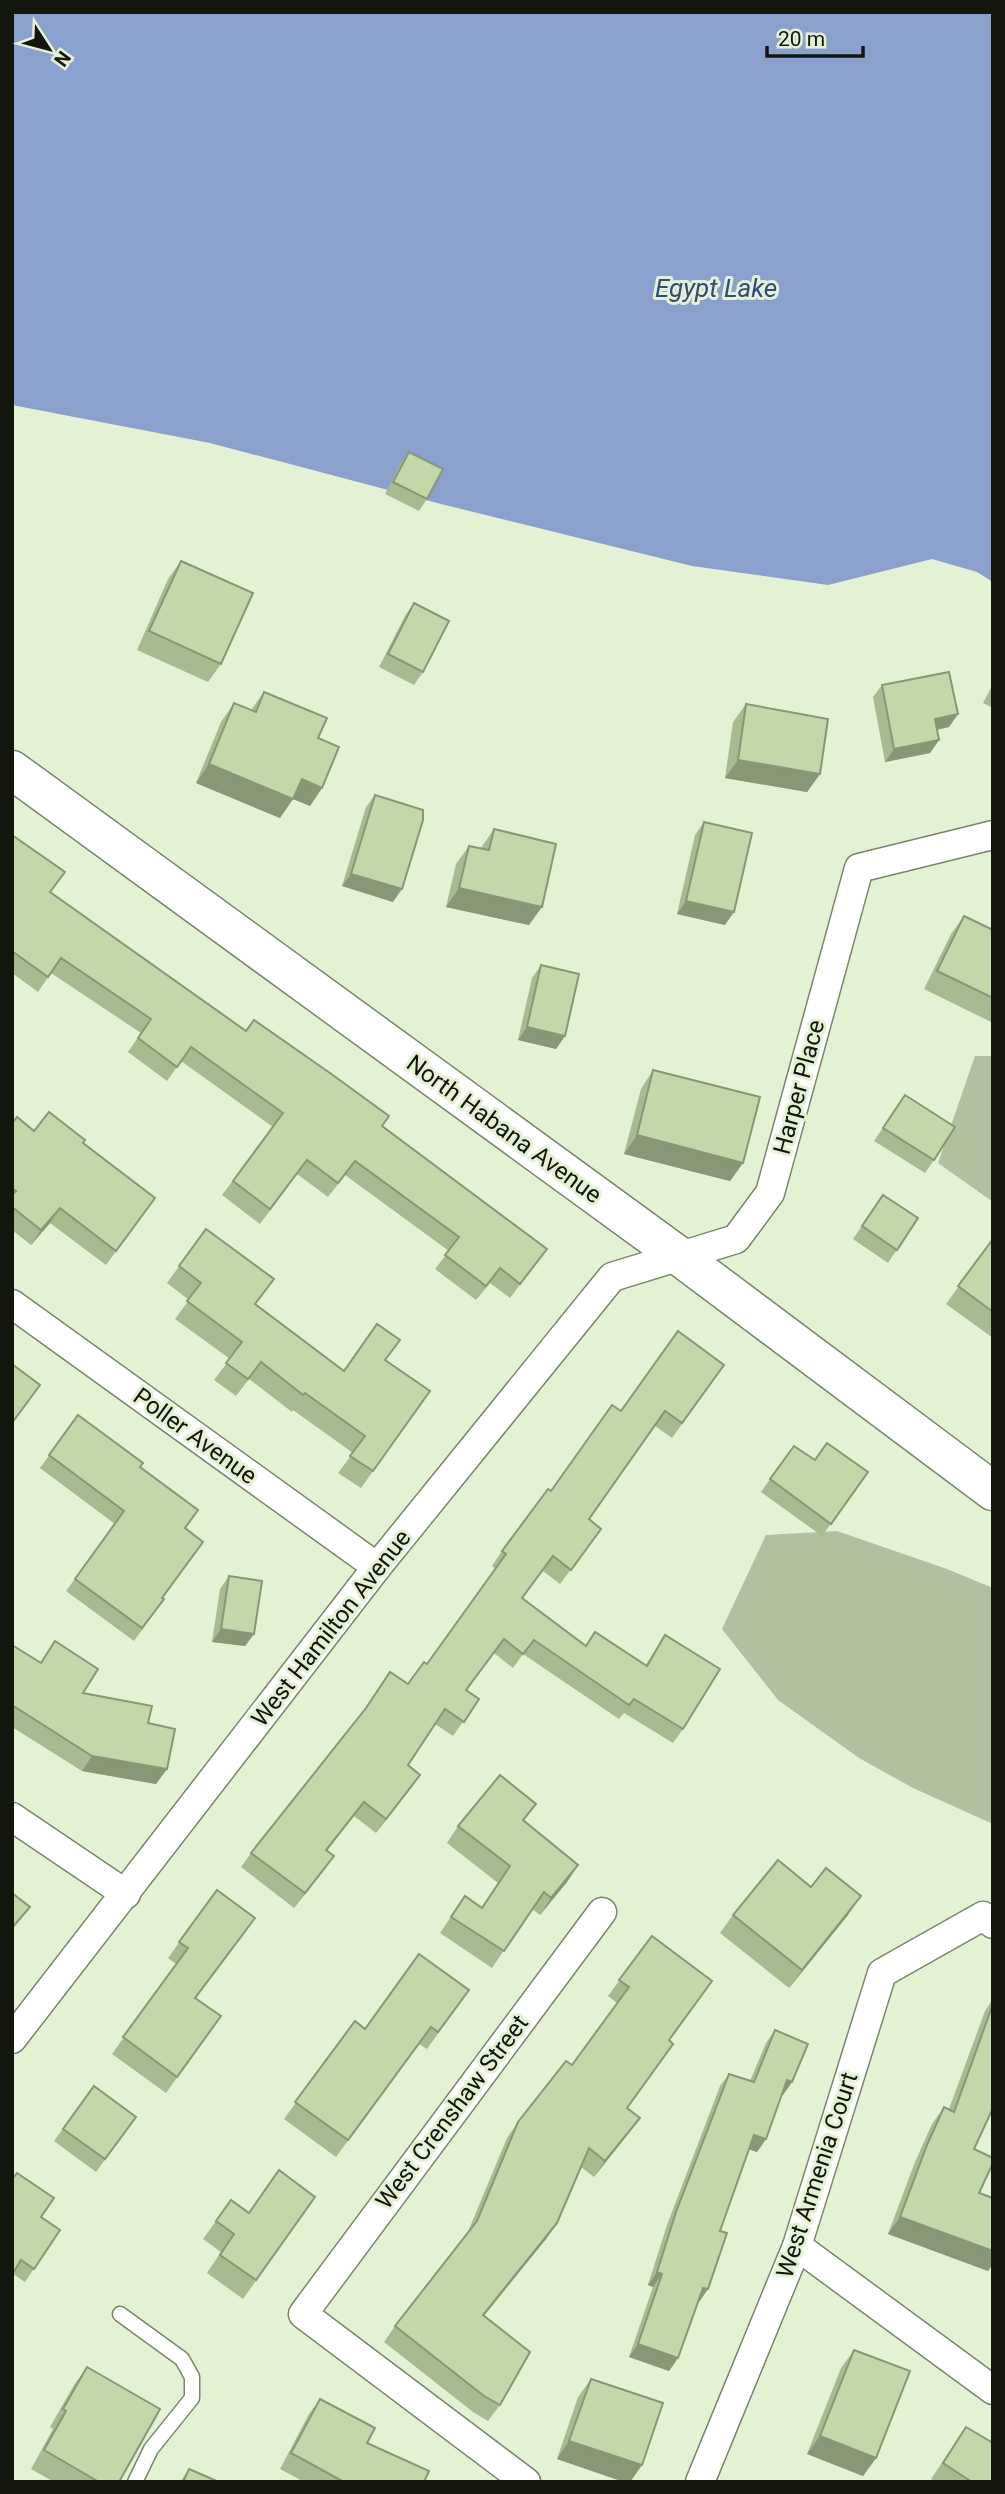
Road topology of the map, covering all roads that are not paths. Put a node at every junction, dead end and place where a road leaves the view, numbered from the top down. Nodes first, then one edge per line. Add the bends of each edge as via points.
1 (12, 770) edge
2 (993, 835) edge
3 (679, 1256) junction
4 (12, 1304) edge
5 (993, 1491) edge
6 (377, 1567) junction
7 (12, 1817) edge
8 (126, 1894) junction
9 (602, 1912) dead end
10 (988, 1920) edge
11 (12, 2039) edge
12 (797, 2246) junction
13 (120, 2314) dead end
14 (993, 2390) edge
15 (135, 2482) edge
16 (526, 2482) edge
17 (700, 2482) edge

1 - 3 street, North Habana Avenue
2 - 3 street, Harper Place via 859,868 771,1193 736,1239
3 - 5 street, North Habana Avenue
3 - 6 street, West Hamilton Avenue via 612,1277
4 - 6 street, Poller Avenue
6 - 8 street, West Hamilton Avenue
7 - 8 street
8 - 11 street, West Hamilton Avenue
9 - 16 street, West Crenshaw Street via 303,2314
10 - 12 street, West Armenia Court via 882,1973
12 - 14 street
12 - 17 street, West Armenia Court
13 - 15 lane via 182,2359 192,2376 192,2398 151,2449

